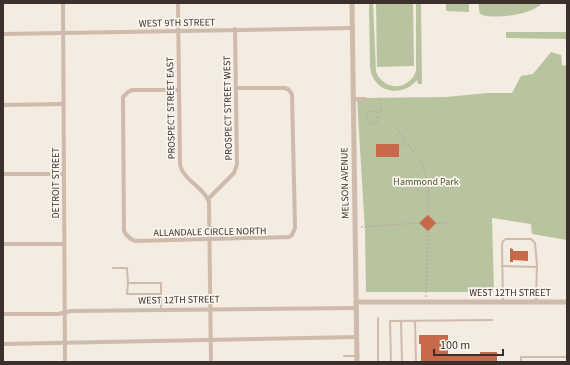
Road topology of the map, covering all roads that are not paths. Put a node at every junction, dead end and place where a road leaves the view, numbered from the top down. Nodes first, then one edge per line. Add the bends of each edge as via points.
1 (63, 3) edge
2 (178, 3) edge
3 (352, 3) edge
4 (352, 28) junction
5 (236, 29) junction
6 (178, 30) junction
7 (63, 33) junction
8 (3, 34) edge
9 (236, 88) junction
10 (179, 90) junction
11 (365, 99) dead end
12 (353, 100) junction
13 (63, 104) junction
14 (3, 105) edge
15 (3, 174) edge
16 (64, 174) junction
17 (208, 199) junction
18 (210, 240) junction
19 (3, 244) edge
20 (64, 244) junction
21 (502, 266) junction
22 (536, 267) junction
23 (113, 268) dead end
24 (128, 283) junction
25 (160, 294) junction
26 (356, 302) junction
27 (503, 302) junction
28 (536, 302) junction
29 (567, 302) edge
30 (356, 308) junction
31 (211, 309) junction
32 (161, 310) junction
33 (65, 312) junction
34 (3, 314) edge
35 (378, 318) dead end
36 (492, 320) dead end
37 (401, 321) junction
38 (415, 321) junction
39 (357, 337) junction
40 (211, 340) junction
41 (65, 342) junction
42 (3, 344) edge
43 (344, 356) dead end
44 (567, 357) edge
45 (357, 359) edge
46 (65, 362) edge
47 (211, 362) edge
48 (378, 362) edge
49 (391, 362) edge
50 (402, 362) edge
51 (416, 362) edge
52 (521, 362) edge

1 - 7 street, DETROIT STREET
2 - 6 street, PROSPECT STREET EAST
3 - 4 street, MELSON AVENUE
4 - 5 street, WEST 9TH STREET
4 - 12 street, MELSON AVENUE
5 - 6 street, WEST 9TH STREET
5 - 9 street, PROSPECT STREET WEST
6 - 7 street, WEST 9TH STREET
6 - 10 street, PROSPECT STREET EAST
7 - 8 street, WEST 9TH STREET
7 - 13 street, DETROIT STREET
9 - 17 street, PROSPECT STREET WEST via 236,169
9 - 18 street, ALLANDALE CIRCLE NORTH via 284,88 290,91 293,98 295,228 292,235 285,238
10 - 17 street, PROSPECT STREET EAST via 181,170
10 - 18 street, ALLANDALE CIRCLE NORTH via 132,90 125,94 122,101 124,231 128,238 135,241
11 - 12 street
12 - 26 street, MELSON AVENUE
13 - 14 street
13 - 16 street, DETROIT STREET
15 - 16 street
16 - 20 street, DETROIT STREET
17 - 18 street
18 - 31 street
19 - 20 street
20 - 33 street, DETROIT STREET
21 - 22 lane
21 - 22 lane via 503,241 531,239 536,248
21 - 27 lane
22 - 28 lane
23 - 24 lane via 127,268
24 - 25 lane via 128,294
24 - 25 lane via 161,283
25 - 32 lane
26 - 27 street, WEST 12TH STREET
26 - 30 street, MELSON AVENUE
27 - 28 street, WEST 12TH STREET
28 - 29 street, WEST 12TH STREET
30 - 31 street, WEST 12TH STREET
30 - 39 street, MELSON AVENUE
31 - 32 street, WEST 12TH STREET
31 - 40 street
32 - 33 street, WEST 12TH STREET
33 - 34 street, WEST 12TH STREET
33 - 41 street, DETROIT STREET
35 - 48 lane
36 - 38 lane
37 - 38 lane
37 - 49 lane via 390,322
37 - 50 lane
38 - 51 lane
39 - 40 street
39 - 45 street, MELSON AVENUE
40 - 41 street
40 - 47 street
41 - 42 street
41 - 46 street, DETROIT STREET
43 - 45 lane
44 - 52 lane via 521,357

